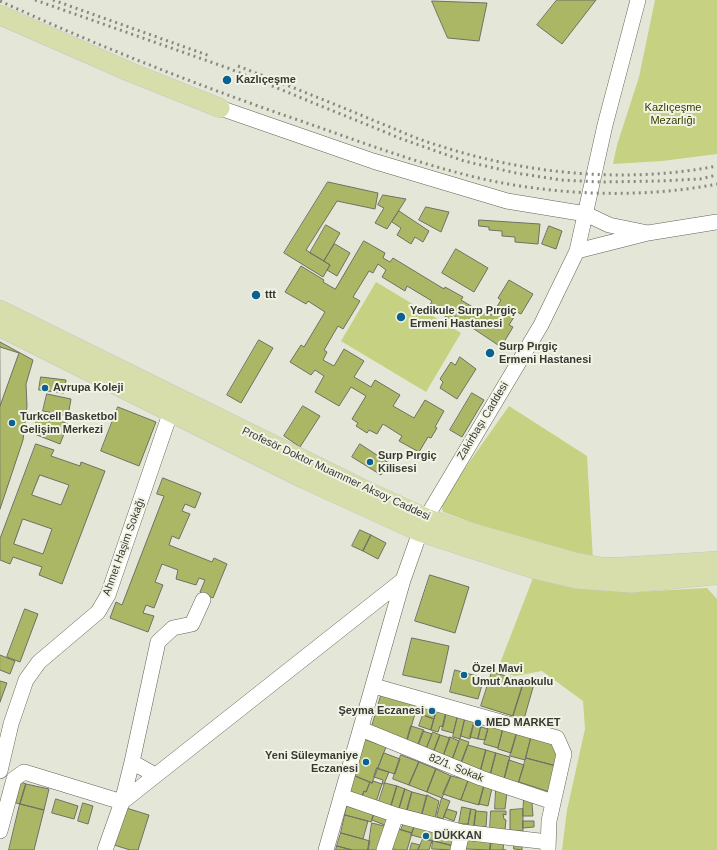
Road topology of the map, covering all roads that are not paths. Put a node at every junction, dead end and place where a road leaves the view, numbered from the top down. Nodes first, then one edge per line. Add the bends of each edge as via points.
1 (638, 0) edge
2 (0, 15) edge
3 (220, 108) joint
4 (586, 214) junction
5 (717, 222) edge
6 (648, 233) junction
7 (577, 251) junction
8 (0, 310) edge
9 (0, 327) edge
10 (171, 411) junction
11 (423, 525) junction
12 (715, 574) edge
13 (403, 580) junction
14 (203, 600) dead end
15 (374, 686) junction
16 (361, 729) junction
17 (132, 762) junction
18 (0, 771) edge
19 (155, 775) junction
20 (341, 796) junction
21 (122, 802) junction
22 (553, 802) junction
23 (396, 815) junction
24 (0, 831) edge
25 (462, 832) junction
26 (548, 846) edge
27 (105, 850) edge
28 (326, 850) edge
29 (384, 850) edge
30 (458, 850) edge

1 - 4 street, Zakirbaşı Caddesi via 605,125
2 - 3 main road
3 - 4 street via 374,161 507,201
4 - 6 street via 609,225
4 - 7 street, Zakirbaşı Caddesi
5 - 6 street
6 - 7 street
7 - 11 street, Zakirbaşı Caddesi via 541,324 431,507
8 - 11 main road, Profesör Doktor Muammer Aksoy Caddesi via 367,491
9 - 10 main road, Profesör Doktor Muammer Aksoy Caddesi
10 - 11 main road, Profesör Doktor Muammer Aksoy Caddesi via 304,478
10 - 18 street, Ahmet Haşim Sokağı via 108,595 98,612 39,662 26,680
11 - 12 main road, Profesör Doktor Muammer Aksoy Caddesi via 588,564
11 - 13 street, Zakirbaşı Caddesi
13 - 15 street, Zakirbaşı Caddesi
13 - 19 street
14 - 17 street via 192,624 174,628 158,642
15 - 16 street, Zakirbaşı Caddesi
15 - 22 street via 557,738 564,754
16 - 20 street, Zakirbaşı Caddesi
16 - 22 street, 82/1. Sokak via 481,778
17 - 19 street
17 - 21 street
19 - 21 street
20 - 23 street
20 - 28 street, Zakirbaşı Caddesi
21 - 24 street via 24,772 14,779
21 - 27 street
22 - 26 street
23 - 25 street
23 - 29 street
25 - 26 street
25 - 30 street

